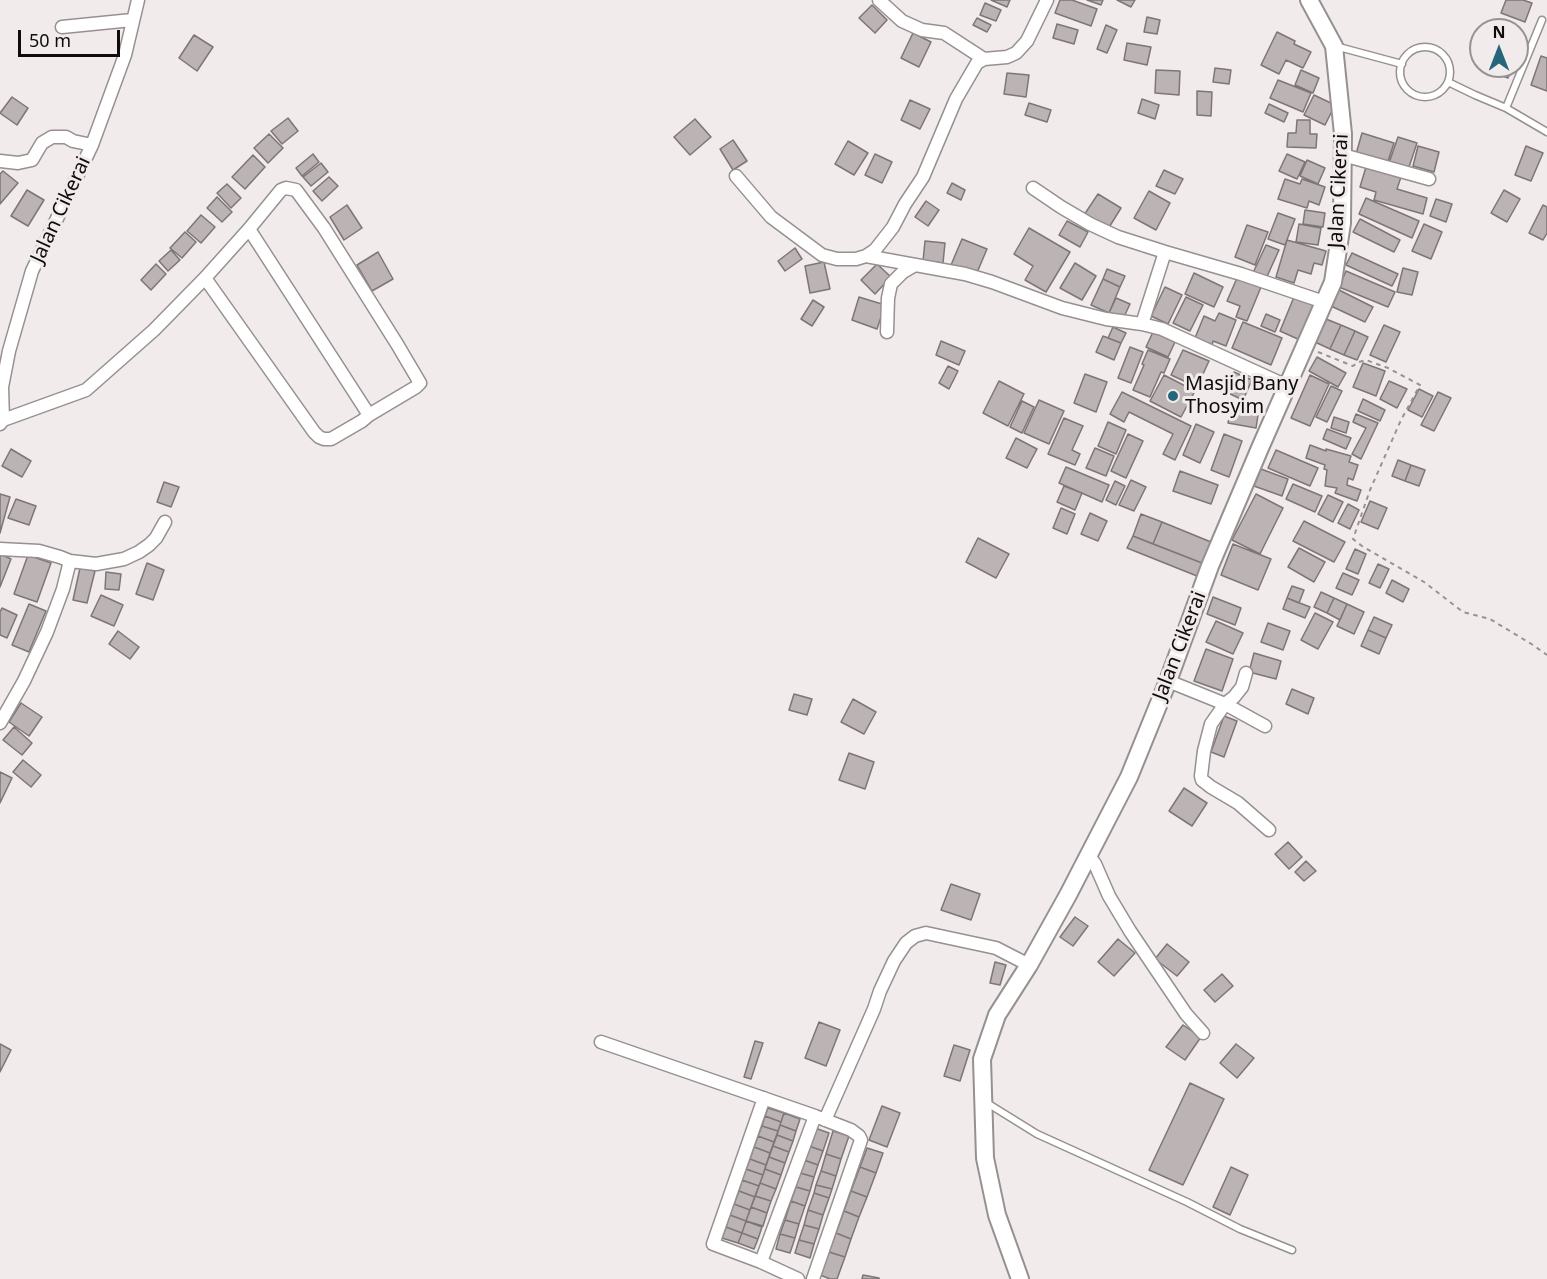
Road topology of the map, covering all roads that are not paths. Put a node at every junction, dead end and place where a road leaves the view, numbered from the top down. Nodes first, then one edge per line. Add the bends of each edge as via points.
1 (138, 0) edge
2 (879, 0) edge
3 (1047, 0) edge
4 (1309, 0) edge
5 (132, 20) junction
6 (1542, 20) dead end
7 (62, 27) dead end
8 (1334, 46) junction
9 (984, 59) junction
10 (1402, 64) junction
11 (1449, 82) junction
12 (1506, 108) junction
13 (1547, 132) edge
14 (92, 145) junction
15 (1343, 155) junction
16 (0, 161) edge
17 (736, 176) dead end
18 (1429, 179) dead end
19 (1033, 188) dead end
20 (249, 229) junction
21 (1165, 252) junction
22 (866, 256) junction
23 (915, 265) junction
24 (205, 278) junction
25 (1324, 302) junction
26 (1142, 324) junction
27 (887, 332) dead end
28 (1287, 386) junction
29 (369, 415) junction
30 (2, 422) edge
31 (165, 522) dead end
32 (0, 549) edge
33 (70, 561) junction
34 (1246, 673) dead end
35 (1168, 681) junction
36 (1225, 704) junction
37 (0, 723) edge
38 (1265, 726) dead end
39 (1269, 830) dead end
40 (1088, 854) junction
41 (1029, 965) junction
42 (1203, 1033) dead end
43 (601, 1042) dead end
44 (764, 1098) junction
45 (984, 1101) junction
46 (820, 1118) junction
47 (1292, 1250) dead end
48 (761, 1262) junction
49 (798, 1279) edge
50 (813, 1279) edge
51 (1020, 1279) edge

1 - 5 street, Jalan Cikerai
2 - 9 street via 902,21 922,30 944,33
3 - 9 street via 1016,53
4 - 8 street, Jalan Cikerai
5 - 7 street
5 - 14 street, Jalan Cikerai via 125,55
6 - 12 lane
8 - 10 lane
8 - 15 street, Jalan Cikerai
9 - 22 street via 977,63 956,99 923,177 893,227
10 - 11 lane via 1404,85 1422,97 1433,96
10 - 11 lane via 1417,49 1439,51 1447,60
11 - 12 lane
12 - 13 lane
14 - 16 street via 52,137 32,160
14 - 30 street, Jalan Cikerai via 32,271 9,351 2,387
15 - 18 street
15 - 25 street, Jalan Cikerai via 1342,223 1333,282
17 - 22 street via 771,217 822,255 837,259
19 - 21 street via 1090,224
20 - 24 street
20 - 29 street
20 - 29 street via 285,188 296,190 324,228 420,383
21 - 25 street
21 - 26 street
22 - 23 street
23 - 26 street via 965,274 1073,311
23 - 27 street via 891,284
24 - 29 street via 319,437 331,439
24 - 30 street via 86,390
25 - 28 street, Jalan Cikerai
26 - 28 street via 1179,335
28 - 35 street, Jalan Cikerai via 1210,566
31 - 33 street via 149,545 124,559 96,564
32 - 33 street via 39,551
33 - 37 street via 47,632
34 - 36 street via 1242,687
35 - 36 street
35 - 40 street, Jalan Cikerai via 1129,777
36 - 38 street
36 - 39 street via 1211,724 1200,771 1202,780 1238,803
40 - 41 street, Jalan Cikerai
40 - 42 street via 1130,931
41 - 45 street, Jalan Cikerai via 997,1015 982,1059
41 - 46 street via 996,948 926,933 915,936 894,961
43 - 44 street
44 - 46 street
44 - 48 street via 713,1244
45 - 47 lane via 1037,1134
45 - 51 street, Jalan Cikerai via 985,1158 997,1215
46 - 48 street
46 - 50 street via 850,1130 861,1140
48 - 49 street

